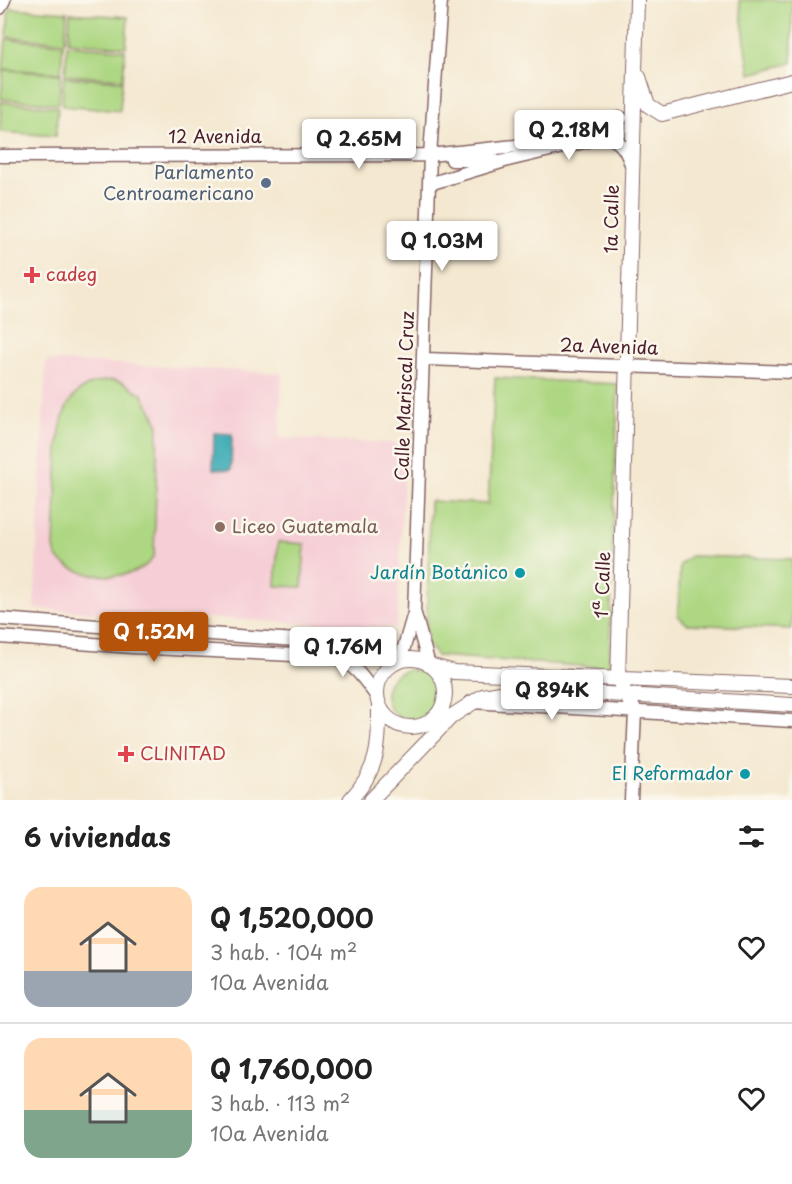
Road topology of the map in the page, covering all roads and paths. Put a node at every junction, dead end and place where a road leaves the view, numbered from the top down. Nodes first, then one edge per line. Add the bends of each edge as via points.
1 (4, 0) edge
2 (441, 0) edge
3 (637, 0) edge
4 (0, 8) edge
5 (636, 63) junction
6 (792, 75) edge
7 (792, 81) edge
8 (673, 105) dead end
9 (621, 118) dead end
10 (430, 155) junction
11 (0, 156) edge
12 (508, 160) junction
13 (632, 165) junction
14 (429, 184) junction
15 (425, 359) junction
16 (627, 366) junction
17 (792, 372) edge
18 (414, 613) junction
19 (0, 619) edge
20 (26, 621) junction
21 (0, 631) edge
22 (408, 633) junction
23 (0, 637) edge
24 (380, 651) junction
25 (400, 661) junction
26 (429, 665) junction
27 (618, 678) junction
28 (792, 686) edge
29 (627, 695) junction
30 (378, 701) junction
31 (471, 702) junction
32 (792, 705) edge
33 (635, 712) junction
34 (452, 716) junction
35 (792, 721) edge
36 (429, 722) junction
37 (426, 743) junction
38 (350, 800) edge
39 (371, 800) edge
40 (631, 800) edge

1 - 4 street
2 - 10 street, Calle Mariscal Cruz
3 - 5 main road, 1a Calle
5 - 7 main road via 645,100 662,114
5 - 13 main road, 1a Calle
6 - 8 street
9 - 10 street via 515,146
10 - 11 street, 12 Avenida
10 - 12 street via 446,160
10 - 14 street, Calle Mariscal Cruz
12 - 13 street via 605,137 621,145
12 - 14 street
13 - 16 main road, 1a Calle
14 - 15 street, Calle Mariscal Cruz
15 - 16 street, 2a Avenida
15 - 18 street, Calle Mariscal Cruz
16 - 17 street, 2a Avenida
16 - 27 main road, 1ª Calle
18 - 22 street, Calle Mariscal Cruz
18 - 26 street, Calle Mariscal Cruz
19 - 20 street
20 - 21 street via 18,632
20 - 24 street via 309,641
22 - 24 street via 397,646
22 - 25 street, Calle Mariscal Cruz
23 - 30 street via 334,657 362,675
24 - 25 street
25 - 26 main road via 420,660
25 - 30 main road via 380,678
26 - 27 main road via 454,672
26 - 36 main road via 441,677 445,693 441,710
27 - 28 main road
27 - 29 main road, 1ª Calle
29 - 31 main road via 524,689
29 - 32 main road
29 - 33 main road, 1ª Calle
30 - 36 main road via 400,726
30 - 38 main road via 377,755 364,784
31 - 33 street
31 - 34 main road
33 - 35 street
33 - 40 street, 1ª Calle
34 - 36 main road
34 - 37 main road
36 - 37 main road
37 - 39 main road

